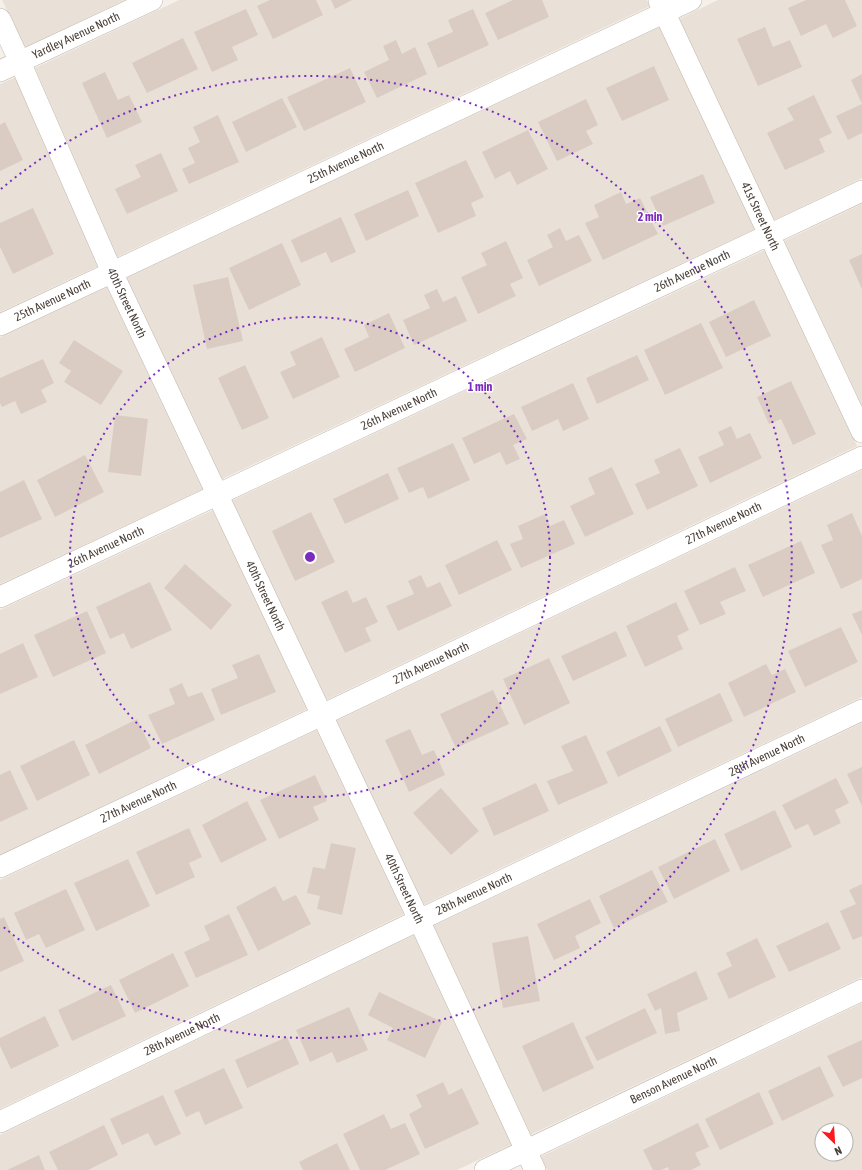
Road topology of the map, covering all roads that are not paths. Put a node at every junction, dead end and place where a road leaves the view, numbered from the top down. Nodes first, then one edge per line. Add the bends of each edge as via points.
1 (152, 0) edge
2 (691, 0) edge
3 (662, 6) edge
4 (0, 19) edge
5 (20, 62) junction
6 (0, 71) edge
7 (862, 191) edge
8 (769, 235) junction
9 (112, 272) junction
10 (0, 325) edge
11 (862, 432) edge
12 (862, 457) edge
13 (217, 495) junction
14 (0, 597) edge
15 (862, 710) edge
16 (322, 715) junction
17 (0, 867) edge
18 (419, 920) junction
19 (862, 990) edge
20 (0, 1122) edge
21 (526, 1150) junction
22 (485, 1170) edge
23 (535, 1170) edge

1 - 5 street, Yardley Avenue North
2 - 3 street, 25th Avenue North
3 - 8 street, 41st Street North
3 - 9 street, 25th Avenue North
4 - 5 street, 40th Street North
5 - 6 street, Yardley Avenue North
5 - 9 street, 40th Street North
7 - 8 street, 26th Avenue North
8 - 11 street, 41st Street North
8 - 13 street, 26th Avenue North
9 - 10 street, 25th Avenue North
9 - 13 street, 40th Street North
12 - 16 street, 27th Avenue North
13 - 14 street, 26th Avenue North
13 - 16 street, 40th Street North
15 - 18 street, 28th Avenue North
16 - 17 street, 27th Avenue North
16 - 18 street, 40th Street North
18 - 20 street, 28th Avenue North
18 - 21 street, 40th Street North
19 - 21 street, Benson Avenue North
21 - 22 street, Benson Avenue North
21 - 23 street, 40th Street North

